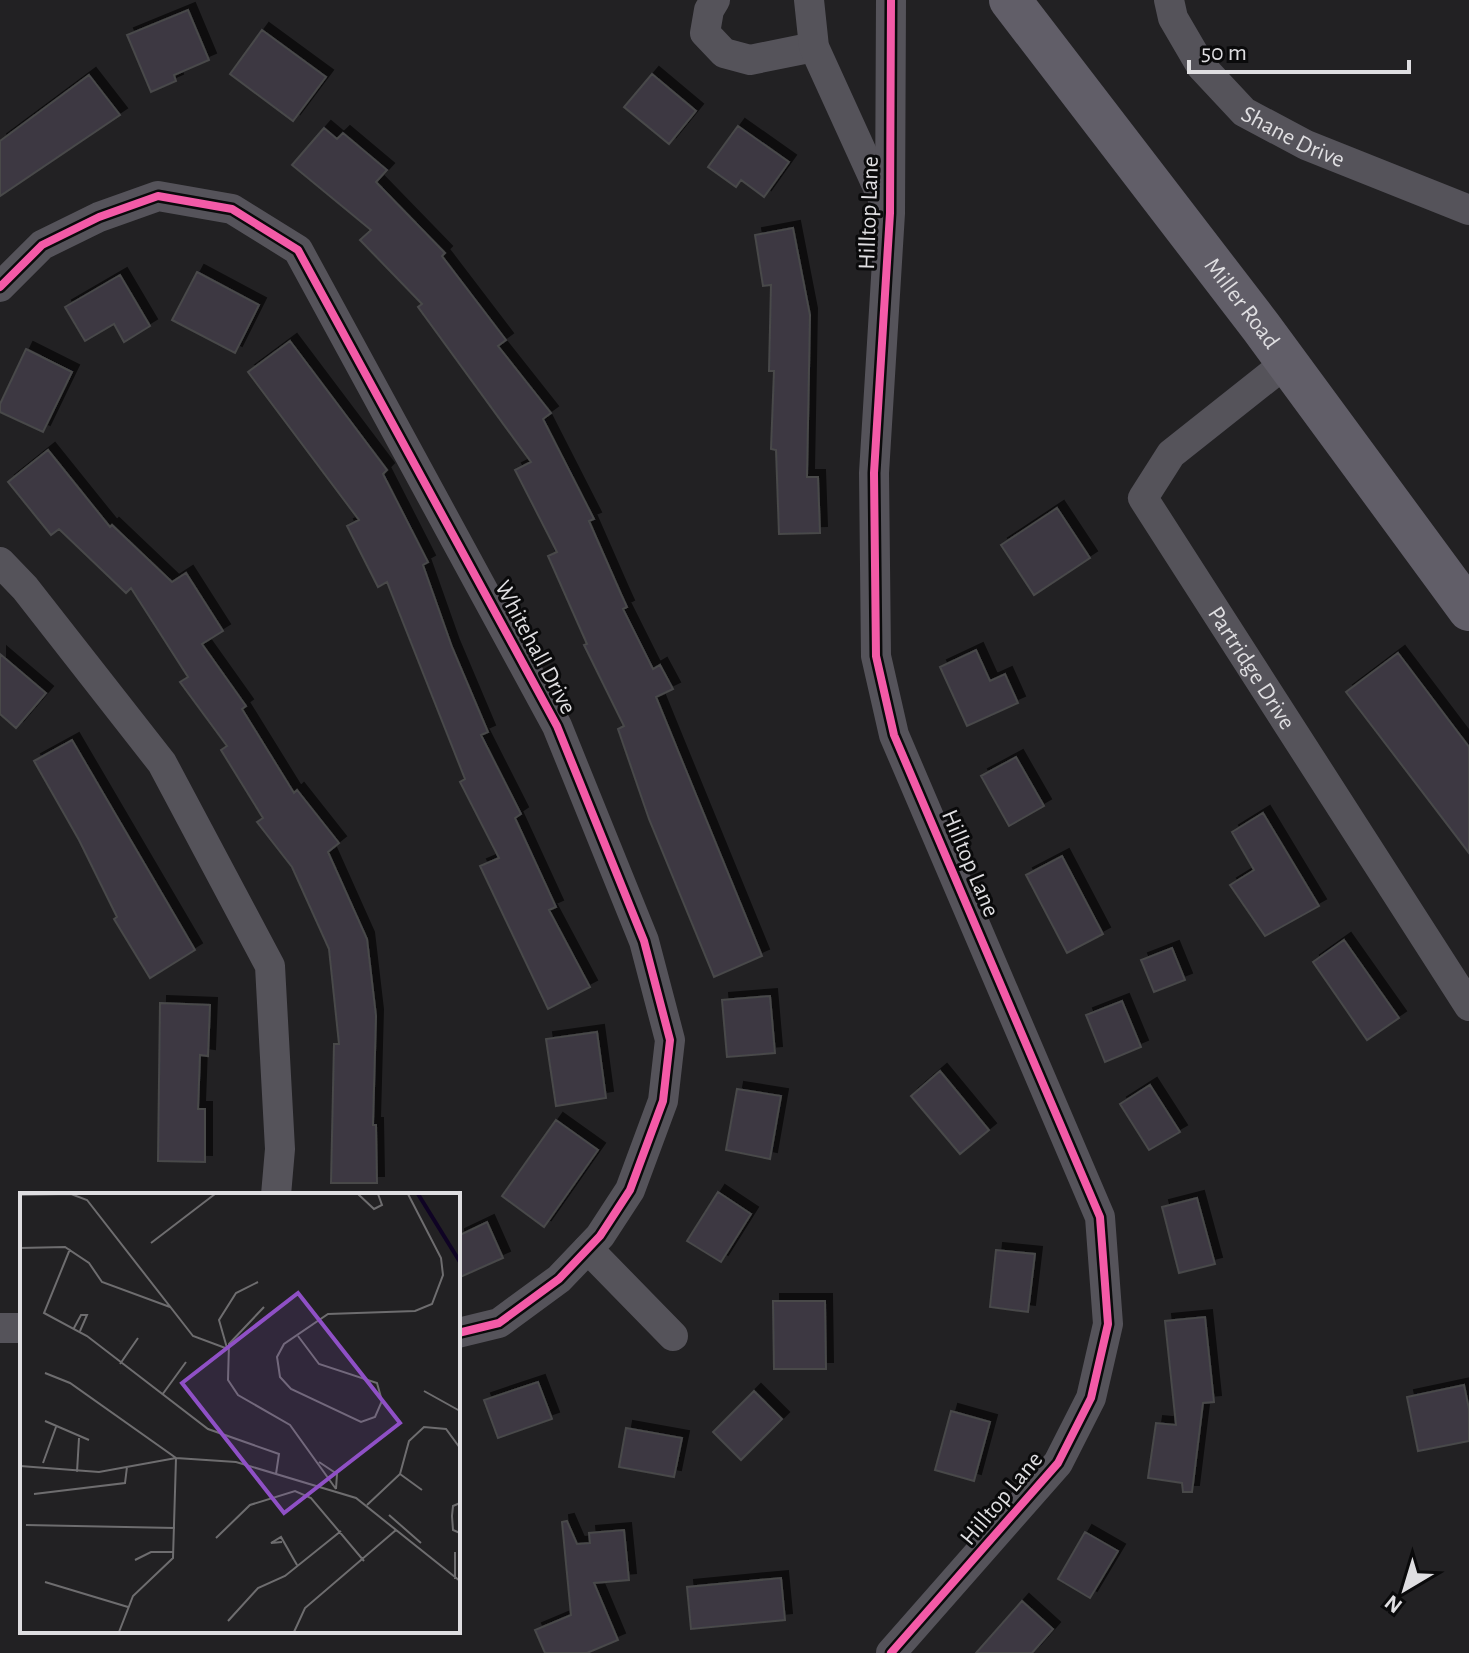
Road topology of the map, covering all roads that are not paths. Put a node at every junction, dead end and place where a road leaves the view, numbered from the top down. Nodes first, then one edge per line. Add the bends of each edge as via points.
1 (715, 0) edge
2 (809, 0) edge
3 (891, 0) edge
4 (1010, 0) edge
5 (1169, 0) edge
6 (814, 47) junction
7 (1469, 210) edge
8 (890, 213) junction
9 (0, 287) edge
10 (1287, 362) junction
11 (0, 562) edge
12 (1469, 610) edge
13 (1469, 1006) edge
14 (276, 1193) edge
15 (588, 1249) junction
16 (460, 1333) edge
17 (673, 1336) dead end
18 (896, 1652) edge

1 - 6 street via 705,33 724,53 750,60
2 - 6 street
3 - 8 street, Hilltop Lane
4 - 10 street, Miller Road
5 - 7 street, Shane Drive via 1173,18 1201,66 1244,112 1306,145
6 - 8 street
8 - 18 street, Hilltop Lane via 874,473 876,656 894,735 1100,1217 1108,1324 1091,1398 1058,1463
9 - 15 street, Whitehall Drive via 42,245 158,196 232,209 298,250 557,726 644,941 670,1040 663,1101 630,1190
10 - 12 street, Miller Road
10 - 13 street, Partridge Drive via 1171,454 1143,498
11 - 14 street via 162,763 270,966 280,1149
15 - 16 street, Whitehall Drive via 559,1279 499,1323
15 - 17 street

